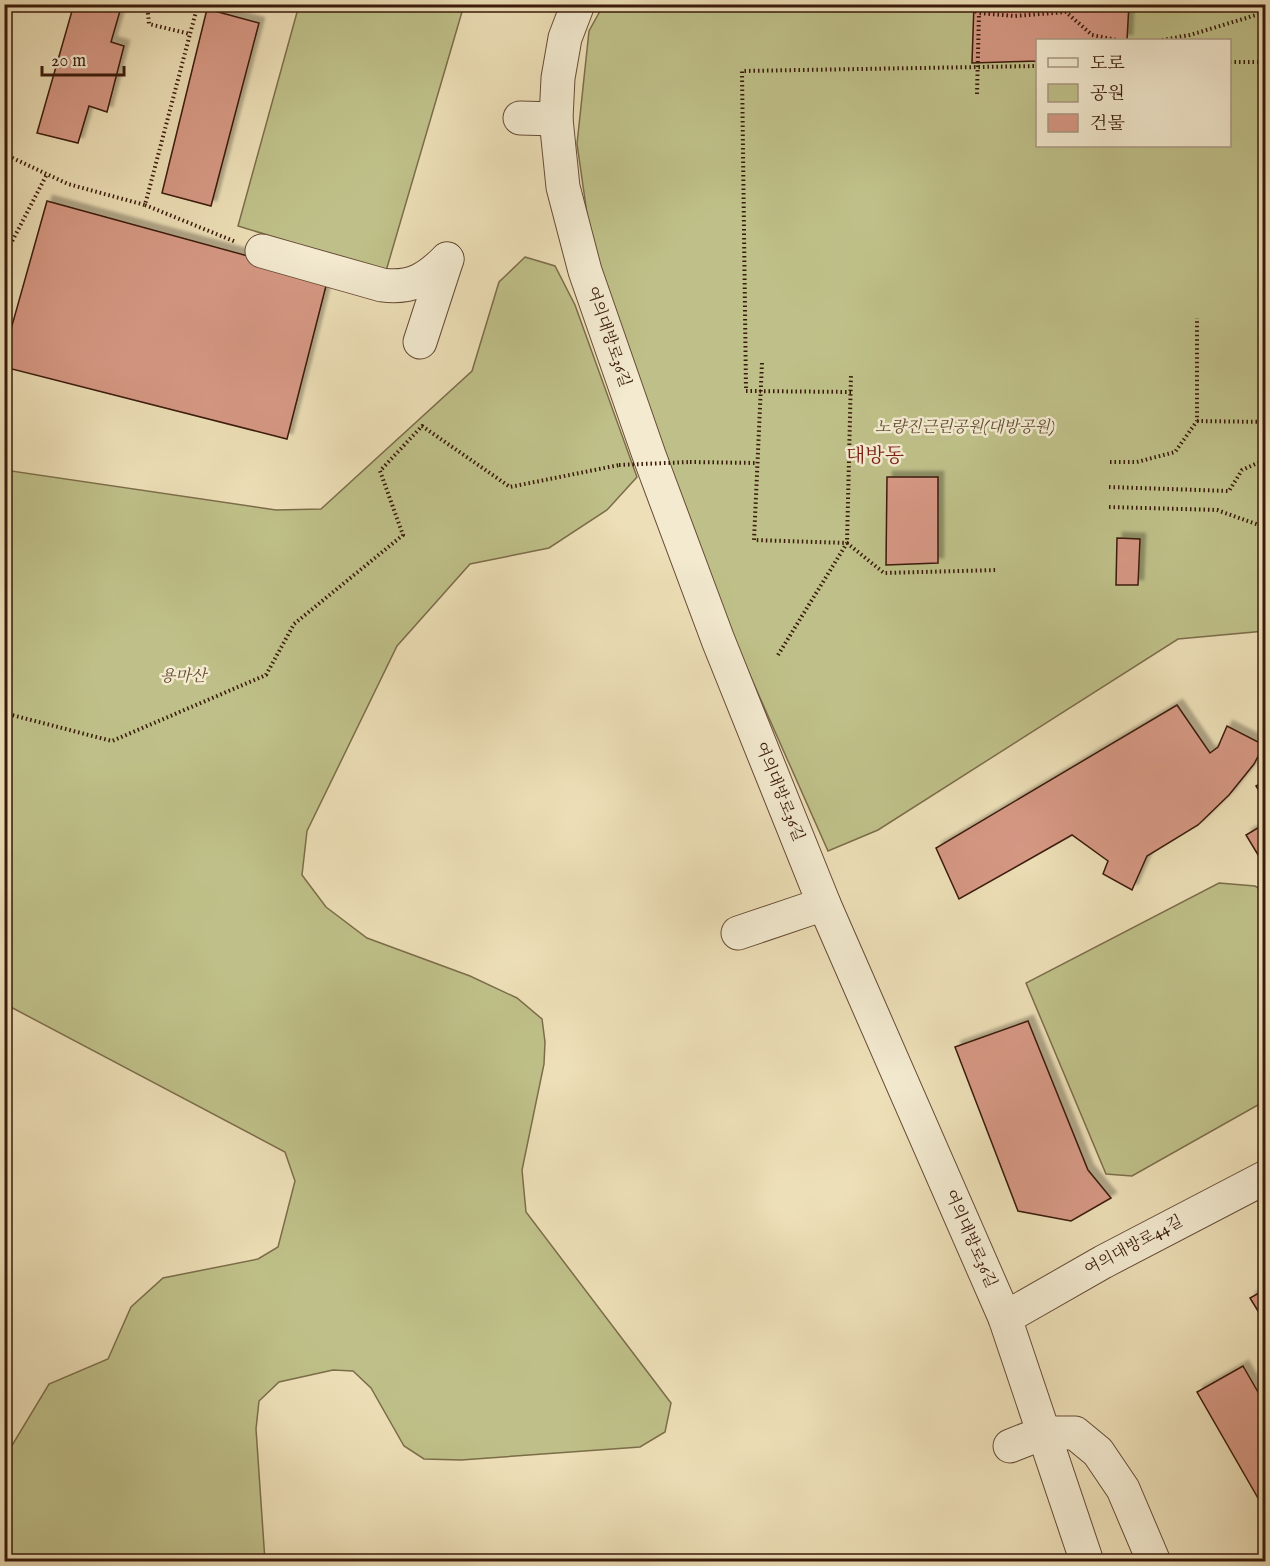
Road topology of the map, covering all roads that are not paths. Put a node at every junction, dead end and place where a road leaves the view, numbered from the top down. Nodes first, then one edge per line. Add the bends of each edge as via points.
1 (578, 4) edge
2 (520, 118) dead end
3 (556, 119) junction
4 (261, 251) dead end
5 (420, 342) dead end
6 (824, 904) junction
7 (738, 933) dead end
8 (1266, 1177) edge
9 (1005, 1318) junction
10 (1043, 1433) junction
11 (1010, 1446) dead end
12 (1087, 1562) edge
13 (1154, 1562) edge

1 - 3 street, 여의대방로36길 via 565,38
2 - 3 street
3 - 6 street, 여의대방로36길 via 563,187 585,271 718,640
4 - 5 street via 399,287 434,273 447,259
6 - 7 street
6 - 9 street, 여의대방로36길
8 - 9 street, 여의대방로44길
9 - 10 street, 여의대방로36길
10 - 11 street
10 - 12 street, 여의대방로36길
10 - 13 street via 1075,1433 1098,1452 1123,1489

